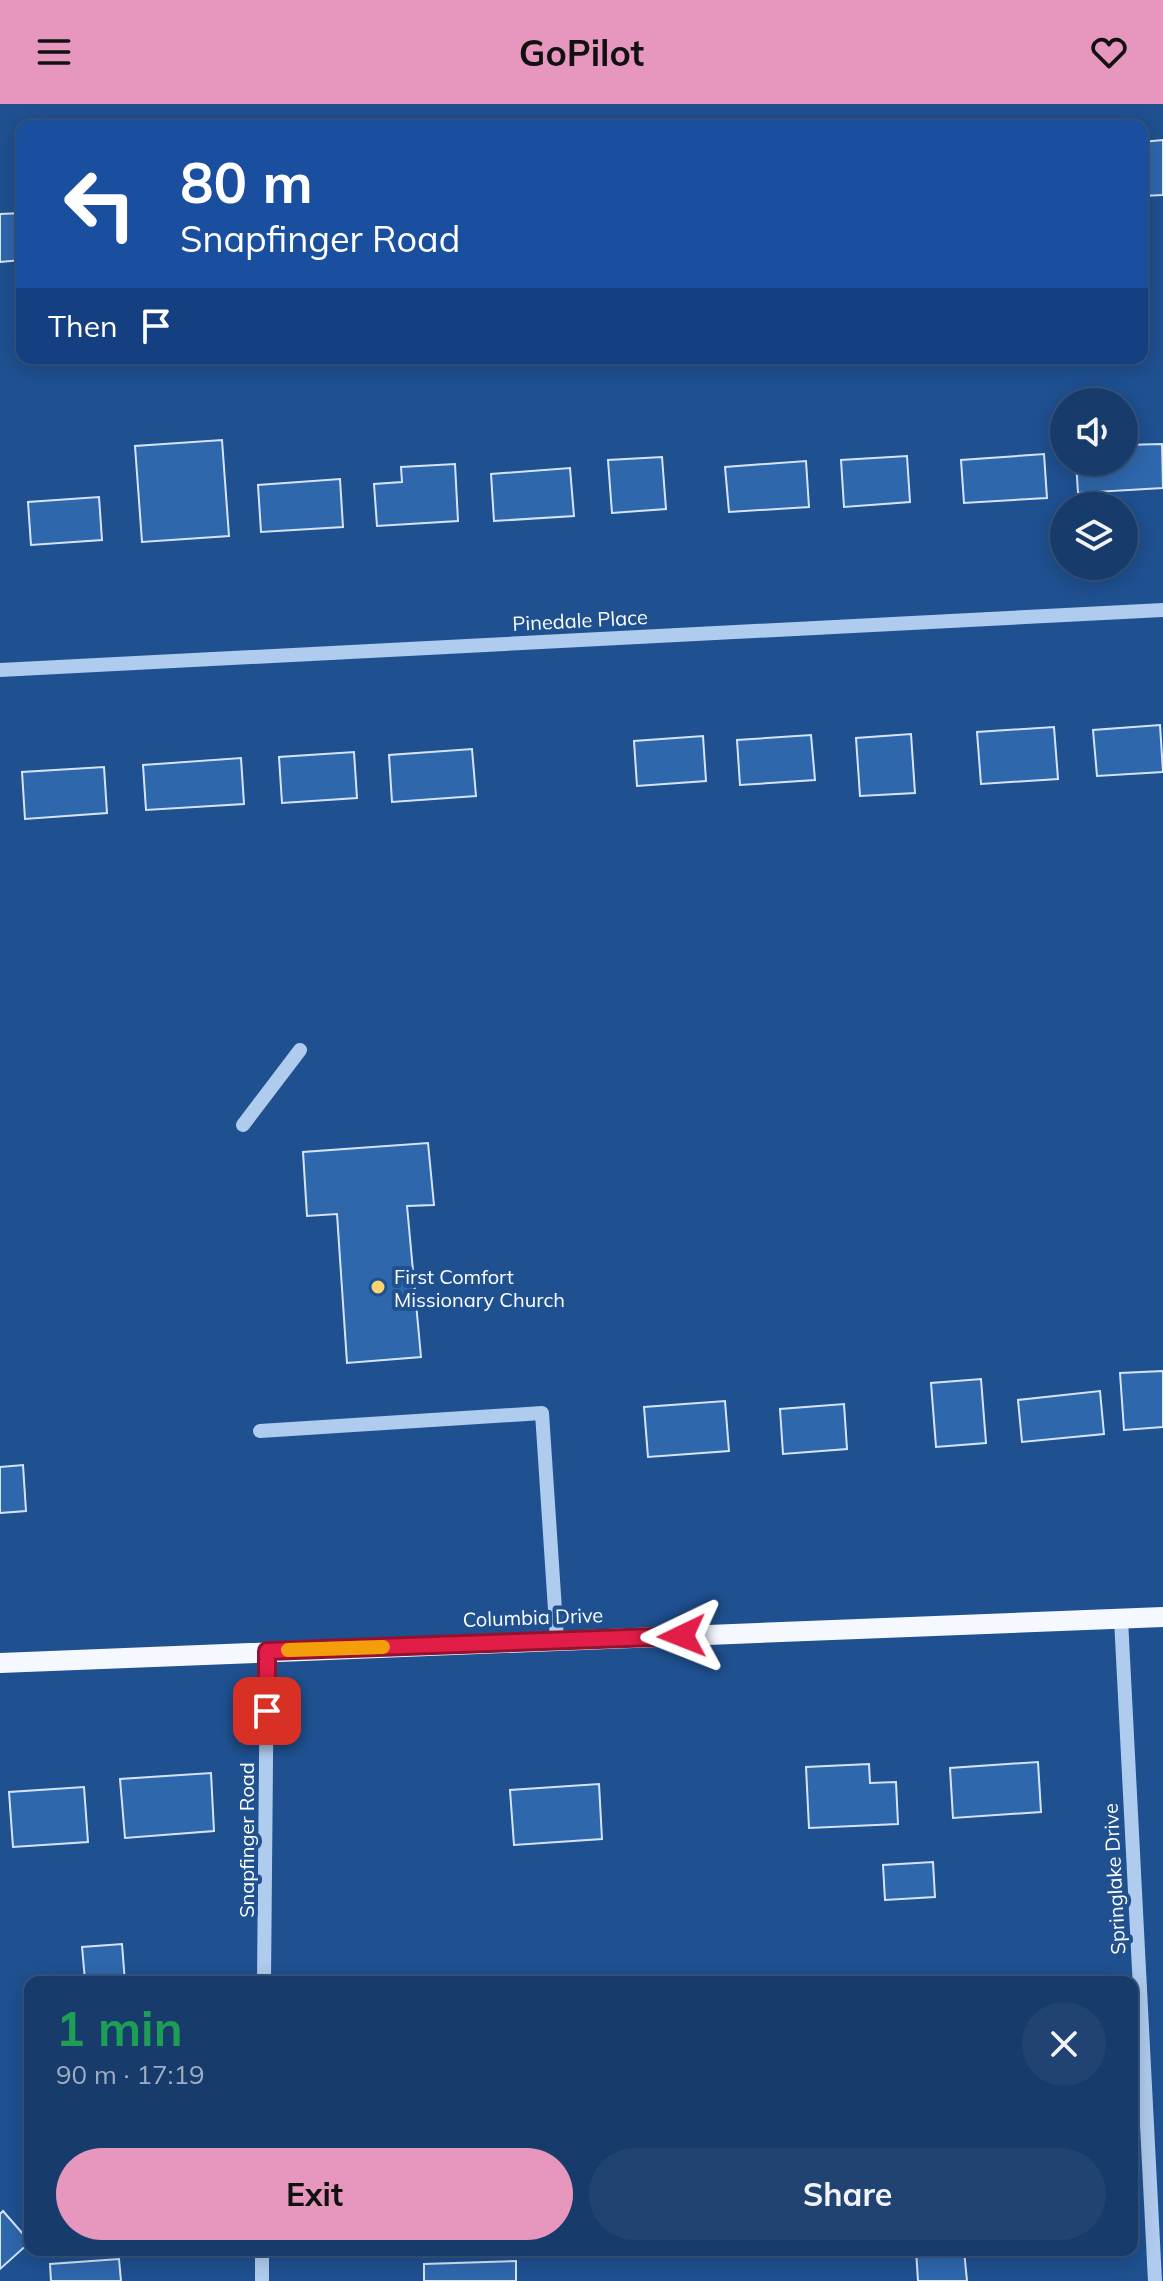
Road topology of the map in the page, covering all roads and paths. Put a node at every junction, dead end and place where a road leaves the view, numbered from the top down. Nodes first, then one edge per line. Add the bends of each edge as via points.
1 (1163, 610) edge
2 (0, 670) edge
3 (300, 1050) dead end
4 (243, 1125) dead end
5 (260, 1431) dead end
6 (1163, 1617) edge
7 (1121, 1619) junction
8 (557, 1640) junction
9 (267, 1651) junction
10 (0, 1663) edge
11 (264, 1976) edge
12 (262, 2256) edge
13 (262, 2281) edge
14 (1155, 2281) edge

1 - 2 street, Pinedale Place
3 - 4 street
5 - 8 street via 542,1413
6 - 7 main road, Columbia Drive
7 - 8 main road, Columbia Drive
7 - 14 street, Springlake Drive
8 - 9 main road, Columbia Drive
9 - 10 main road, Columbia Drive
9 - 11 street, Snapfinger Road
12 - 13 street

